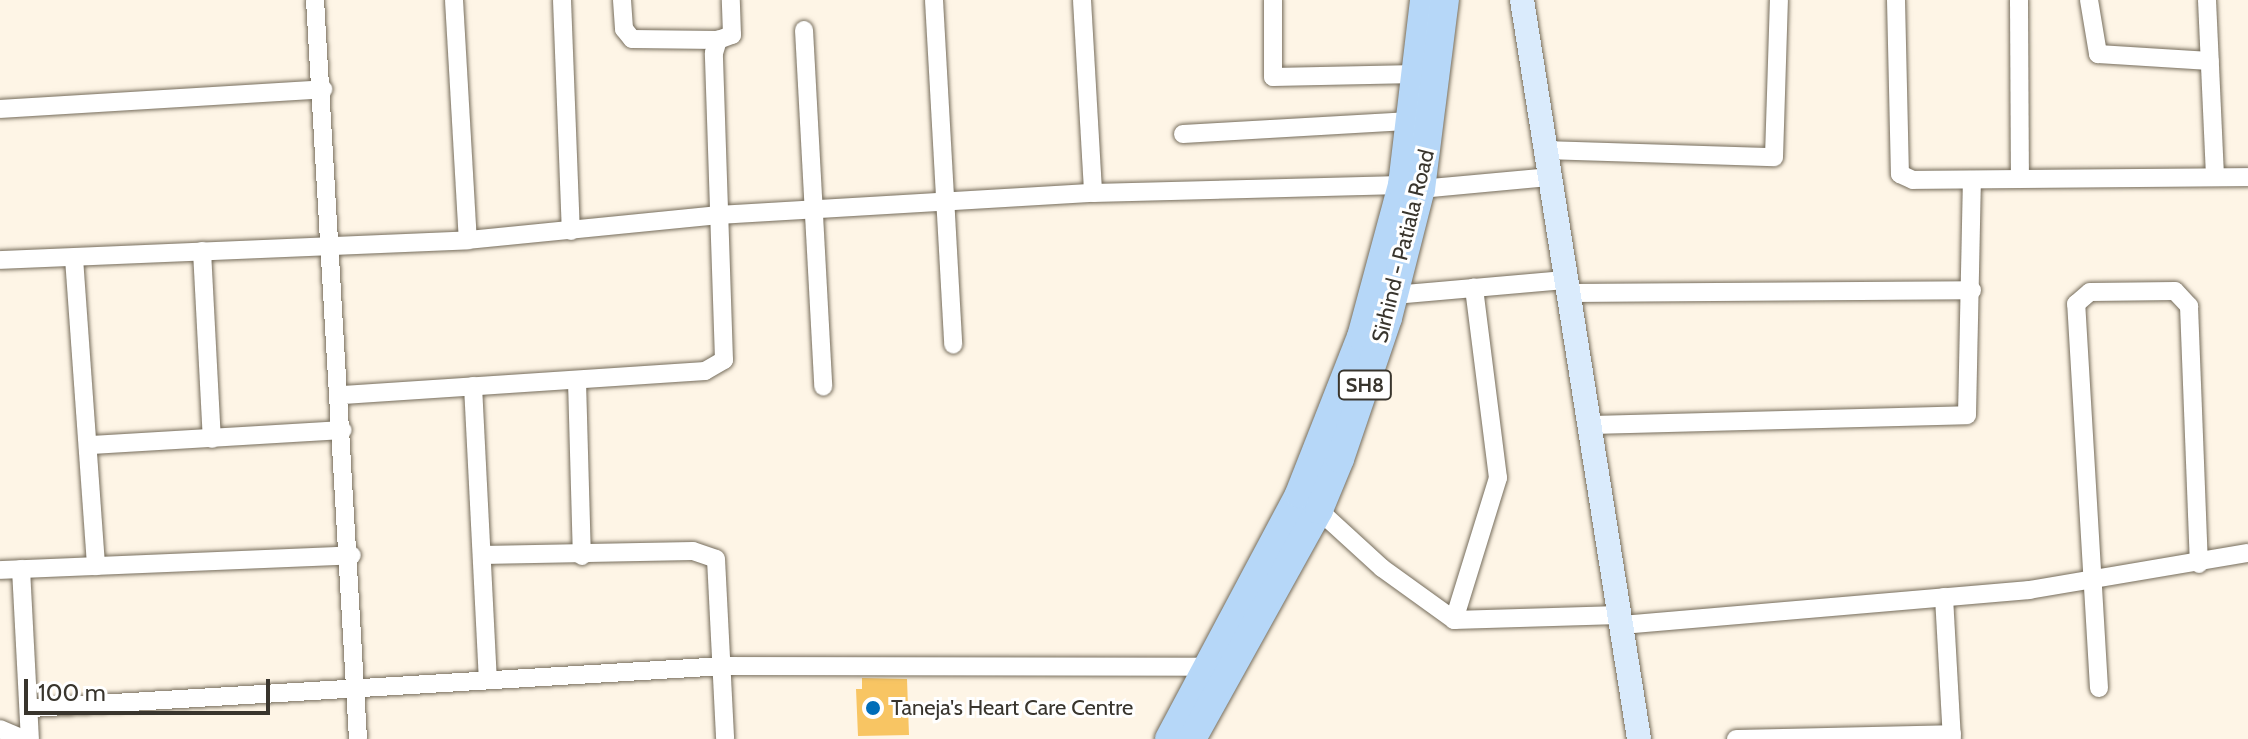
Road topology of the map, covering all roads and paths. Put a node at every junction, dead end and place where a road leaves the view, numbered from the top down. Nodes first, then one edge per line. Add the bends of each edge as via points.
1 (315, 0) edge
2 (454, 0) edge
3 (562, 0) edge
4 (622, 0) edge
5 (731, 0) edge
6 (934, 0) edge
7 (1082, 0) edge
8 (1273, 0) edge
9 (1424, 0) edge
10 (1445, 0) edge
11 (1522, 0) edge
12 (1779, 0) edge
13 (1896, 0) edge
14 (2019, 0) edge
15 (2089, 0) edge
16 (2207, 0) edge
17 (804, 30) dead end
18 (718, 40) junction
19 (2210, 61) junction
20 (1417, 74) junction
21 (323, 89) junction
22 (0, 109) edge
23 (1411, 121) junction
24 (1183, 134) dead end
25 (1545, 150) junction
26 (1550, 177) junction
27 (2215, 177) junction
28 (2248, 177) edge
29 (2020, 178) junction
30 (1972, 180) junction
31 (1411, 187) junction
32 (1093, 193) junction
33 (944, 202) junction
34 (815, 209) junction
35 (718, 215) junction
36 (571, 231) junction
37 (468, 240) junction
38 (333, 246) junction
39 (202, 251) junction
40 (74, 258) junction
41 (0, 260) edge
42 (1568, 286) junction
43 (1474, 288) junction
44 (1972, 290) junction
45 (1394, 295) junction
46 (953, 344) dead end
47 (577, 381) junction
48 (473, 386) junction
49 (823, 386) dead end
50 (343, 395) junction
51 (1591, 425) junction
52 (343, 430) junction
53 (212, 439) junction
54 (92, 445) junction
55 (1309, 502) junction
56 (2248, 553) edge
57 (352, 555) junction
58 (482, 555) junction
59 (582, 556) junction
60 (2199, 564) junction
61 (96, 566) junction
62 (21, 569) junction
63 (0, 570) edge
64 (2092, 582) junction
65 (1944, 597) junction
66 (1454, 620) junction
67 (1620, 620) junction
68 (725, 666) junction
69 (1208, 667) junction
70 (488, 678) junction
71 (355, 684) junction
72 (2099, 688) dead end
73 (32, 708) junction
74 (0, 729) edge
75 (1952, 736) edge
76 (27, 739) edge
77 (358, 739) edge
78 (725, 739) edge
79 (1169, 739) edge
80 (1192, 739) edge
81 (1639, 739) edge
82 (1736, 739) edge

1 - 21 street
2 - 37 street
3 - 36 street
4 - 18 street via 624,29 632,39
5 - 18 street via 732,35
6 - 33 street
7 - 32 street
8 - 20 street via 1273,77
9 - 20 main road
10 - 31 main road, Sirhind - Patiala Road / SH8
11 - 25 street
12 - 25 street via 1774,157
13 - 30 street via 1900,174 1913,180
14 - 29 street
15 - 19 street via 2098,54
16 - 19 street
17 - 34 street
18 - 35 street
19 - 27 street
20 - 23 main road
21 - 22 street
21 - 38 street
23 - 24 street
23 - 31 main road
25 - 26 street
26 - 31 street
26 - 42 street
27 - 28 street
27 - 29 street
29 - 30 street
30 - 44 street
31 - 32 street
31 - 45 main road, Sirhind - Patiala Road / SH8
31 - 55 main road
32 - 33 street
33 - 34 street
33 - 46 street
34 - 35 street
34 - 49 street
35 - 36 street
35 - 47 street via 728,349 724,360 705,371
36 - 37 street
37 - 38 street
38 - 39 street
38 - 50 street
39 - 40 street
39 - 53 street
40 - 41 street
40 - 54 street
42 - 43 street
42 - 44 street
42 - 51 street
43 - 45 street
43 - 66 street via 1498,478
44 - 51 street via 1967,415
45 - 55 main road, Sirhind - Patiala Road / SH8
47 - 48 street
47 - 59 street
48 - 50 street
48 - 58 street
50 - 52 street
51 - 67 street
52 - 53 street
52 - 57 street
53 - 54 street
54 - 61 street
55 - 66 street via 1382,568
55 - 69 main road
55 - 80 main road, Sirhind - Patiala Road / SH8
56 - 60 street
57 - 61 street
57 - 71 street
58 - 59 street
58 - 70 street
59 - 68 street via 693,551 716,559
60 - 64 street
60 - 64 street via 2189,306 2175,291 2090,292 2076,304
61 - 62 street
62 - 63 street
62 - 73 street
64 - 65 street
64 - 72 street
65 - 67 street
65 - 75 street
66 - 67 street
67 - 81 street
68 - 69 street
68 - 70 street
68 - 78 street
69 - 79 main road
70 - 71 street
71 - 73 street
71 - 77 street
73 - 76 street
74 - 76 street
75 - 82 street

